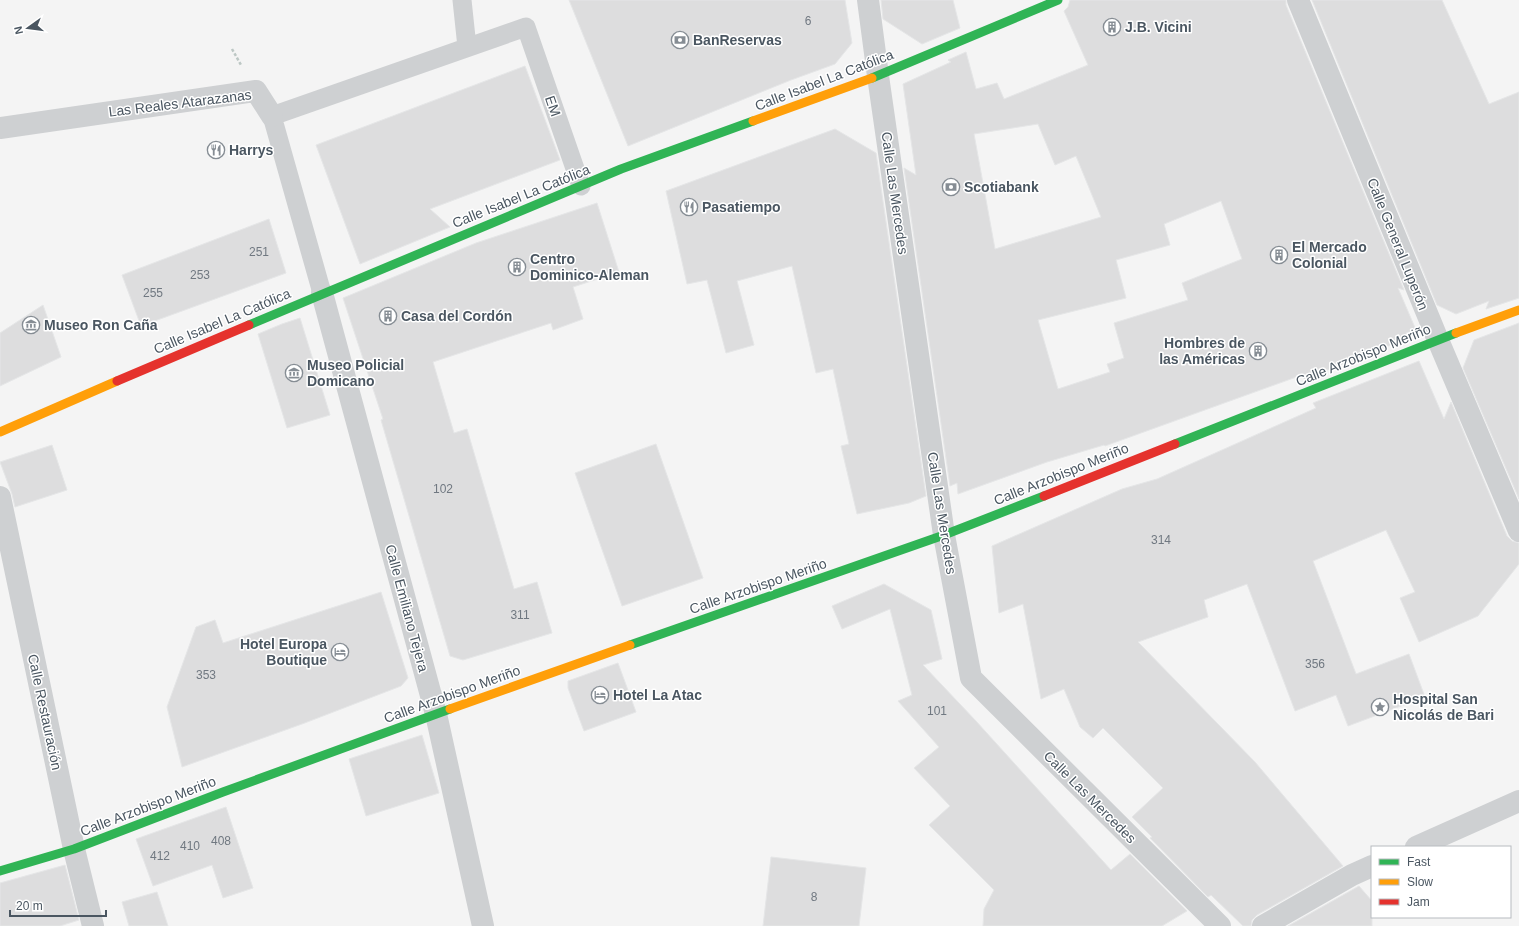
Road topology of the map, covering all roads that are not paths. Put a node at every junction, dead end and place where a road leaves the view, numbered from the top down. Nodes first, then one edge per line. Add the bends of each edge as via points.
1 (462, 0) edge
2 (868, 0) edge
3 (1058, 0) edge
4 (1298, 0) edge
5 (467, 47) junction
6 (878, 76) junction
7 (272, 116) junction
8 (0, 128) edge
9 (581, 186) junction
10 (322, 293) junction
11 (1519, 310) edge
12 (1438, 340) junction
13 (0, 432) edge
14 (0, 497) edge
15 (1519, 531) edge
16 (944, 535) junction
17 (436, 714) junction
18 (1519, 801) edge
19 (1418, 846) edge
20 (74, 849) junction
21 (1371, 866) edge
22 (0, 871) edge
23 (93, 926) edge
24 (483, 926) edge
25 (1220, 926) edge
26 (1264, 926) edge

1 - 5 lane
2 - 6 street, Calle Las Mercedes
3 - 6 street, Calle Isabel La Católica
4 - 12 street, Calle General Luperón
5 - 7 lane
5 - 9 lane, EM via 526,27
6 - 9 street, Calle Isabel La Católica
6 - 16 street, Calle Las Mercedes
7 - 8 street, Las Reales Atarazanas via 256,91
7 - 10 lane
9 - 10 street, Calle Isabel La Católica
10 - 13 street, Calle Isabel La Católica
10 - 17 street, Calle Emiliano Tejera
11 - 12 street, Calle Arzobispo Meriño
12 - 15 street, Calle General Luperón
12 - 16 street, Calle Arzobispo Meriño
14 - 20 street, Calle Restauración
16 - 17 street, Calle Arzobispo Meriño
16 - 25 street, Calle Las Mercedes via 971,678
17 - 20 street, Calle Arzobispo Meriño
17 - 24 street, Calle Emiliano Tejera
18 - 19 street
20 - 22 street, Calle Arzobispo Meriño
20 - 23 street, Calle Restauración
21 - 26 street

